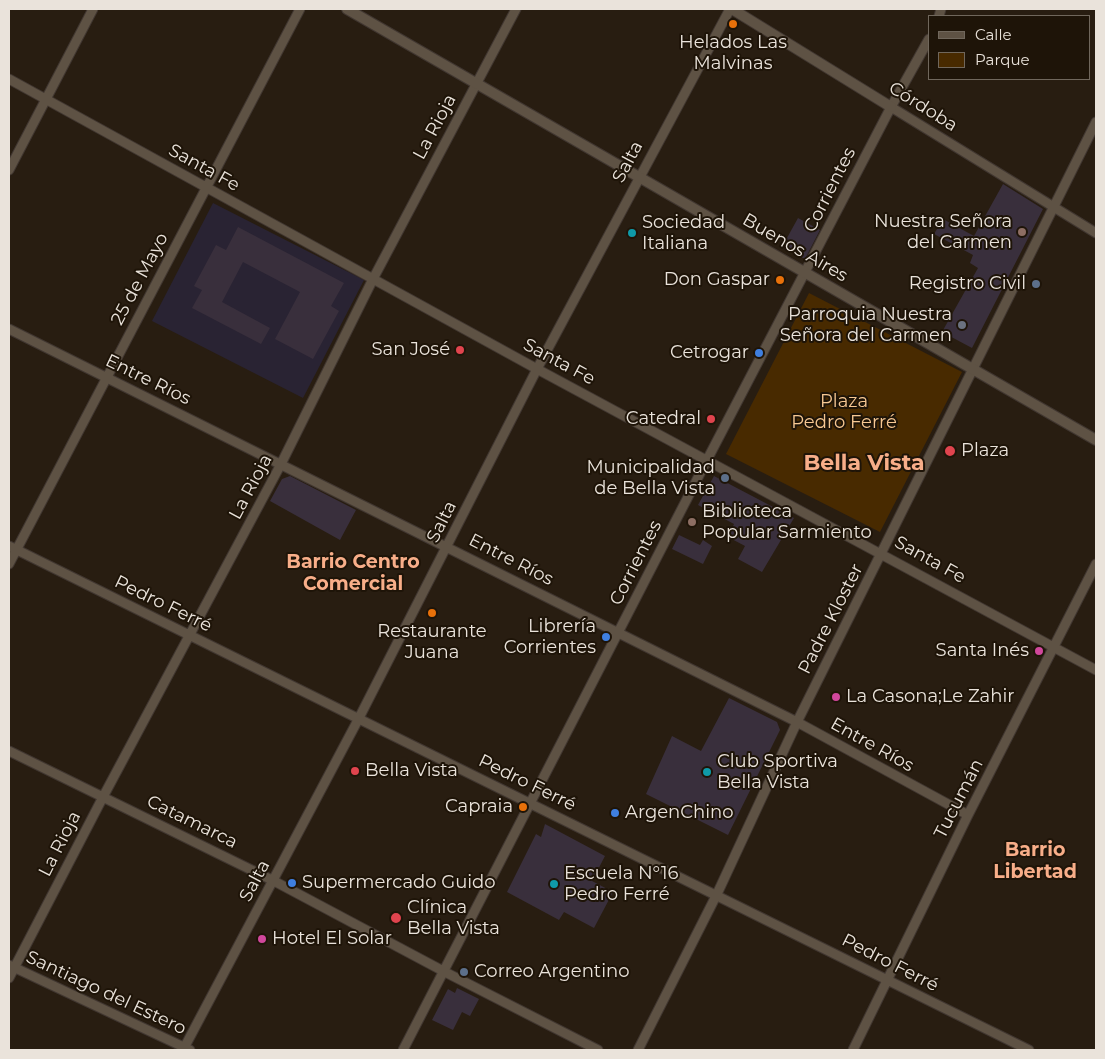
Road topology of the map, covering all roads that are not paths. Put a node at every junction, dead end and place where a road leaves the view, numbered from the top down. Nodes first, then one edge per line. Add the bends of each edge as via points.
1 (93, 9) edge
2 (300, 9) edge
3 (347, 9) edge
4 (516, 9) edge
5 (731, 9) edge
6 (928, 41) edge
7 (9, 79) edge
8 (477, 83) junction
9 (45, 99) junction
10 (891, 107) junction
11 (1096, 122) edge
12 (9, 170) edge
13 (639, 177) junction
14 (206, 188) junction
15 (1054, 207) junction
16 (1096, 233) edge
17 (805, 274) junction
18 (373, 279) junction
19 (9, 329) edge
20 (974, 368) junction
21 (537, 369) junction
22 (107, 378) junction
23 (1096, 440) edge
24 (707, 460) junction
25 (282, 464) junction
26 (448, 547) junction
27 (12, 548) edge
28 (882, 553) junction
29 (9, 564) edge
30 (1096, 564) edge
31 (618, 632) junction
32 (190, 635) junction
33 (1055, 647) junction
34 (1096, 670) edge
35 (359, 718) junction
36 (797, 722) junction
37 (9, 751) edge
38 (103, 797) junction
39 (532, 804) junction
40 (968, 815) junction
41 (274, 880) junction
42 (717, 894) junction
43 (12, 966) edge
44 (445, 972) junction
45 (9, 978) edge
46 (888, 980) junction
47 (186, 1049) edge
48 (404, 1050) edge
49 (598, 1050) edge
50 (638, 1050) edge
51 (853, 1050) edge
52 (1029, 1050) edge

1 - 9 street
2 - 14 street, 25 de Mayo
3 - 8 street, Buenos Aires
4 - 8 street, La Rioja
5 - 10 street, Córdoba
5 - 13 street, Salta
6 - 10 street, Corrientes
7 - 9 street, Santa Fe
8 - 13 street, Buenos Aires
8 - 18 street, La Rioja
9 - 12 street
9 - 14 street, Santa Fe
10 - 15 street, Córdoba
10 - 17 street, Corrientes
11 - 15 street, Padre Kloster
13 - 17 street, Buenos Aires
13 - 21 street, Salta
14 - 18 street, Santa Fe
14 - 22 street, 25 de Mayo
15 - 16 street, Córdoba
15 - 20 street, Padre Kloster
17 - 20 street, Buenos Aires
17 - 24 street, Corrientes
18 - 21 street, Santa Fe
18 - 25 street, La Rioja
19 - 22 street, Entre Ríos
20 - 23 street, Buenos Aires
20 - 28 street, Padre Kloster
21 - 24 street, Santa Fe
21 - 26 street, Salta
22 - 25 street, Entre Ríos
22 - 27 street, 25 de Mayo
24 - 28 street, Santa Fe
24 - 31 street, Corrientes
25 - 26 street, Entre Ríos
25 - 32 street, La Rioja
26 - 31 street, Entre Ríos
26 - 35 street, Salta
27 - 29 street, 25 de Mayo
27 - 32 street, Pedro Ferré
28 - 33 street, Santa Fe
28 - 36 street, Padre Kloster
30 - 33 street, Tucumán
31 - 36 street, Entre Ríos
31 - 39 street, Corrientes
32 - 35 street, Pedro Ferré
32 - 38 street, La Rioja
33 - 34 street, Santa Fe
33 - 40 street, Tucumán
35 - 39 street, Pedro Ferré
35 - 41 street, Salta
36 - 40 street, Entre Ríos
36 - 42 street, Padre Kloster
37 - 38 street, Catamarca
38 - 41 street, Catamarca
38 - 43 street, La Rioja
39 - 42 street, Pedro Ferré
39 - 44 street, Corrientes
40 - 46 street, Tucumán
41 - 44 street, Catamarca
41 - 47 street, Salta
42 - 46 street, Pedro Ferré
42 - 50 street, Padre Kloster
43 - 45 street, La Rioja
43 - 47 street, Santiago del Estero
44 - 48 street, Corrientes
44 - 49 street, Catamarca
46 - 51 street, Tucumán
46 - 52 street, Pedro Ferré

